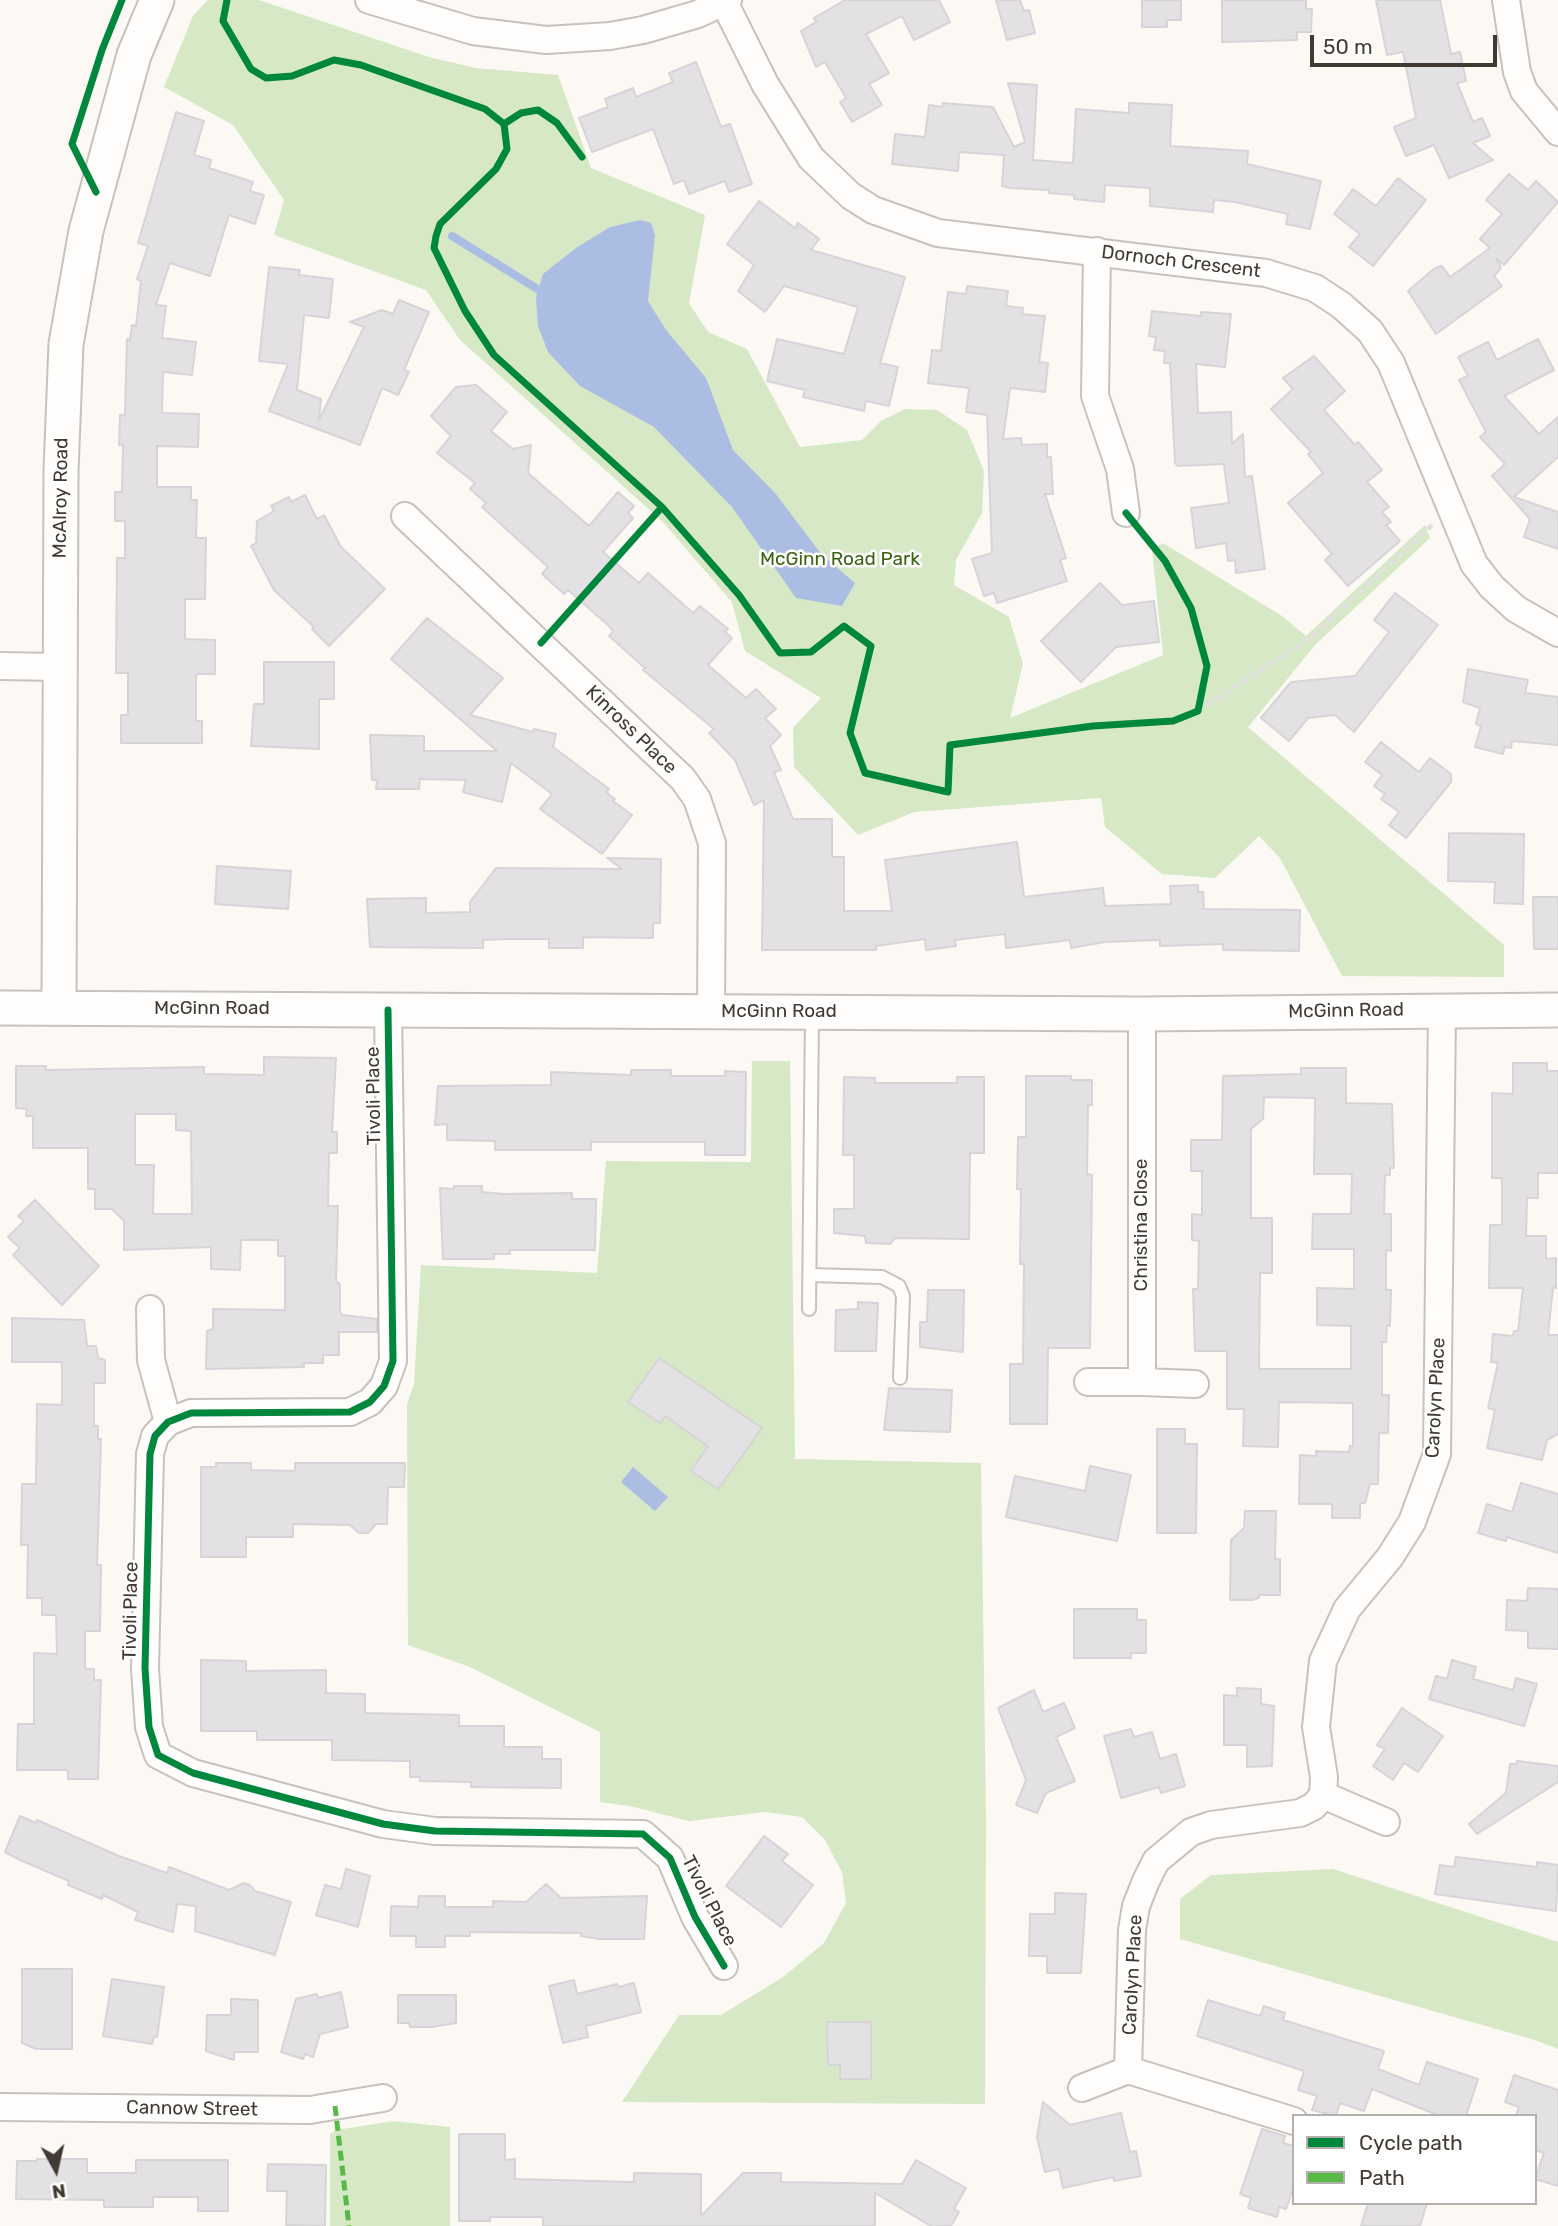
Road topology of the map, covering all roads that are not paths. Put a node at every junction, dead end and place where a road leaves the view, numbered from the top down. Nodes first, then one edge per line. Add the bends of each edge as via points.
1 (157, 0) edge
2 (369, 0) edge
3 (1506, 0) edge
4 (726, 1) edge
5 (1558, 132) edge
6 (1097, 251) junction
7 (1126, 513) dead end
8 (405, 516) dead end
9 (1558, 633) edge
10 (0, 666) edge
11 (59, 667) junction
12 (0, 1008) edge
13 (59, 1008) junction
14 (388, 1010) junction
15 (1442, 1010) junction
16 (1558, 1010) edge
17 (711, 1012) junction
18 (812, 1012) junction
19 (1142, 1014) junction
20 (810, 1275) junction
21 (150, 1309) dead end
22 (809, 1309) dead end
23 (900, 1378) dead end
24 (1088, 1382) dead end
25 (1142, 1382) junction
26 (1195, 1384) dead end
27 (168, 1422) junction
28 (1323, 1795) junction
29 (1386, 1822) dead end
30 (724, 1966) dead end
31 (1128, 2070) junction
32 (1082, 2088) dead end
33 (383, 2098) dead end
34 (0, 2107) edge
35 (1292, 2120) edge

1 - 11 street, McAlroy Road via 134,55 74,286 64,374
2 - 4 street via 473,31 546,40 643,30
3 - 5 street via 1524,91
4 - 6 street, Dornoch Crescent via 765,85 811,158 851,196 892,218 939,233
6 - 7 street via 1095,396 1120,469
6 - 9 street, Dornoch Crescent via 1289,277 1341,305 1370,331 1391,363 1475,564 1516,609
8 - 17 street, Kinross Place via 674,770 697,799 712,843
10 - 11 street
11 - 13 street, McAlroy Road
12 - 13 street, McGinn Road
13 - 14 street, McGinn Road
14 - 17 street, McGinn Road
14 - 27 street, Tivoli Place via 393,1361 384,1386 370,1402 349,1412 191,1413
15 - 16 street, McGinn Road
15 - 19 street, McGinn Road
15 - 28 street, Carolyn Place via 1437,1454 1412,1522 1347,1609 1322,1661 1316,1727
17 - 18 street, McGinn Road
18 - 19 street, McGinn Road
18 - 20 lane
19 - 25 street, Christina Close
20 - 22 lane
20 - 23 lane via 882,1278 899,1286 903,1296
21 - 27 street via 151,1360
24 - 25 street
25 - 26 street
27 - 30 street, Tivoli Place via 155,1436 149,1454 145,1668 149,1727 158,1755 193,1773 383,1825 435,1831 643,1834 670,1858 695,1917
28 - 29 street
28 - 31 street, Carolyn Place via 1300,1813 1191,1832 1156,1861 1140,1893 1132,1930
31 - 32 street
31 - 35 street
33 - 34 street, Cannow Street via 310,2110

